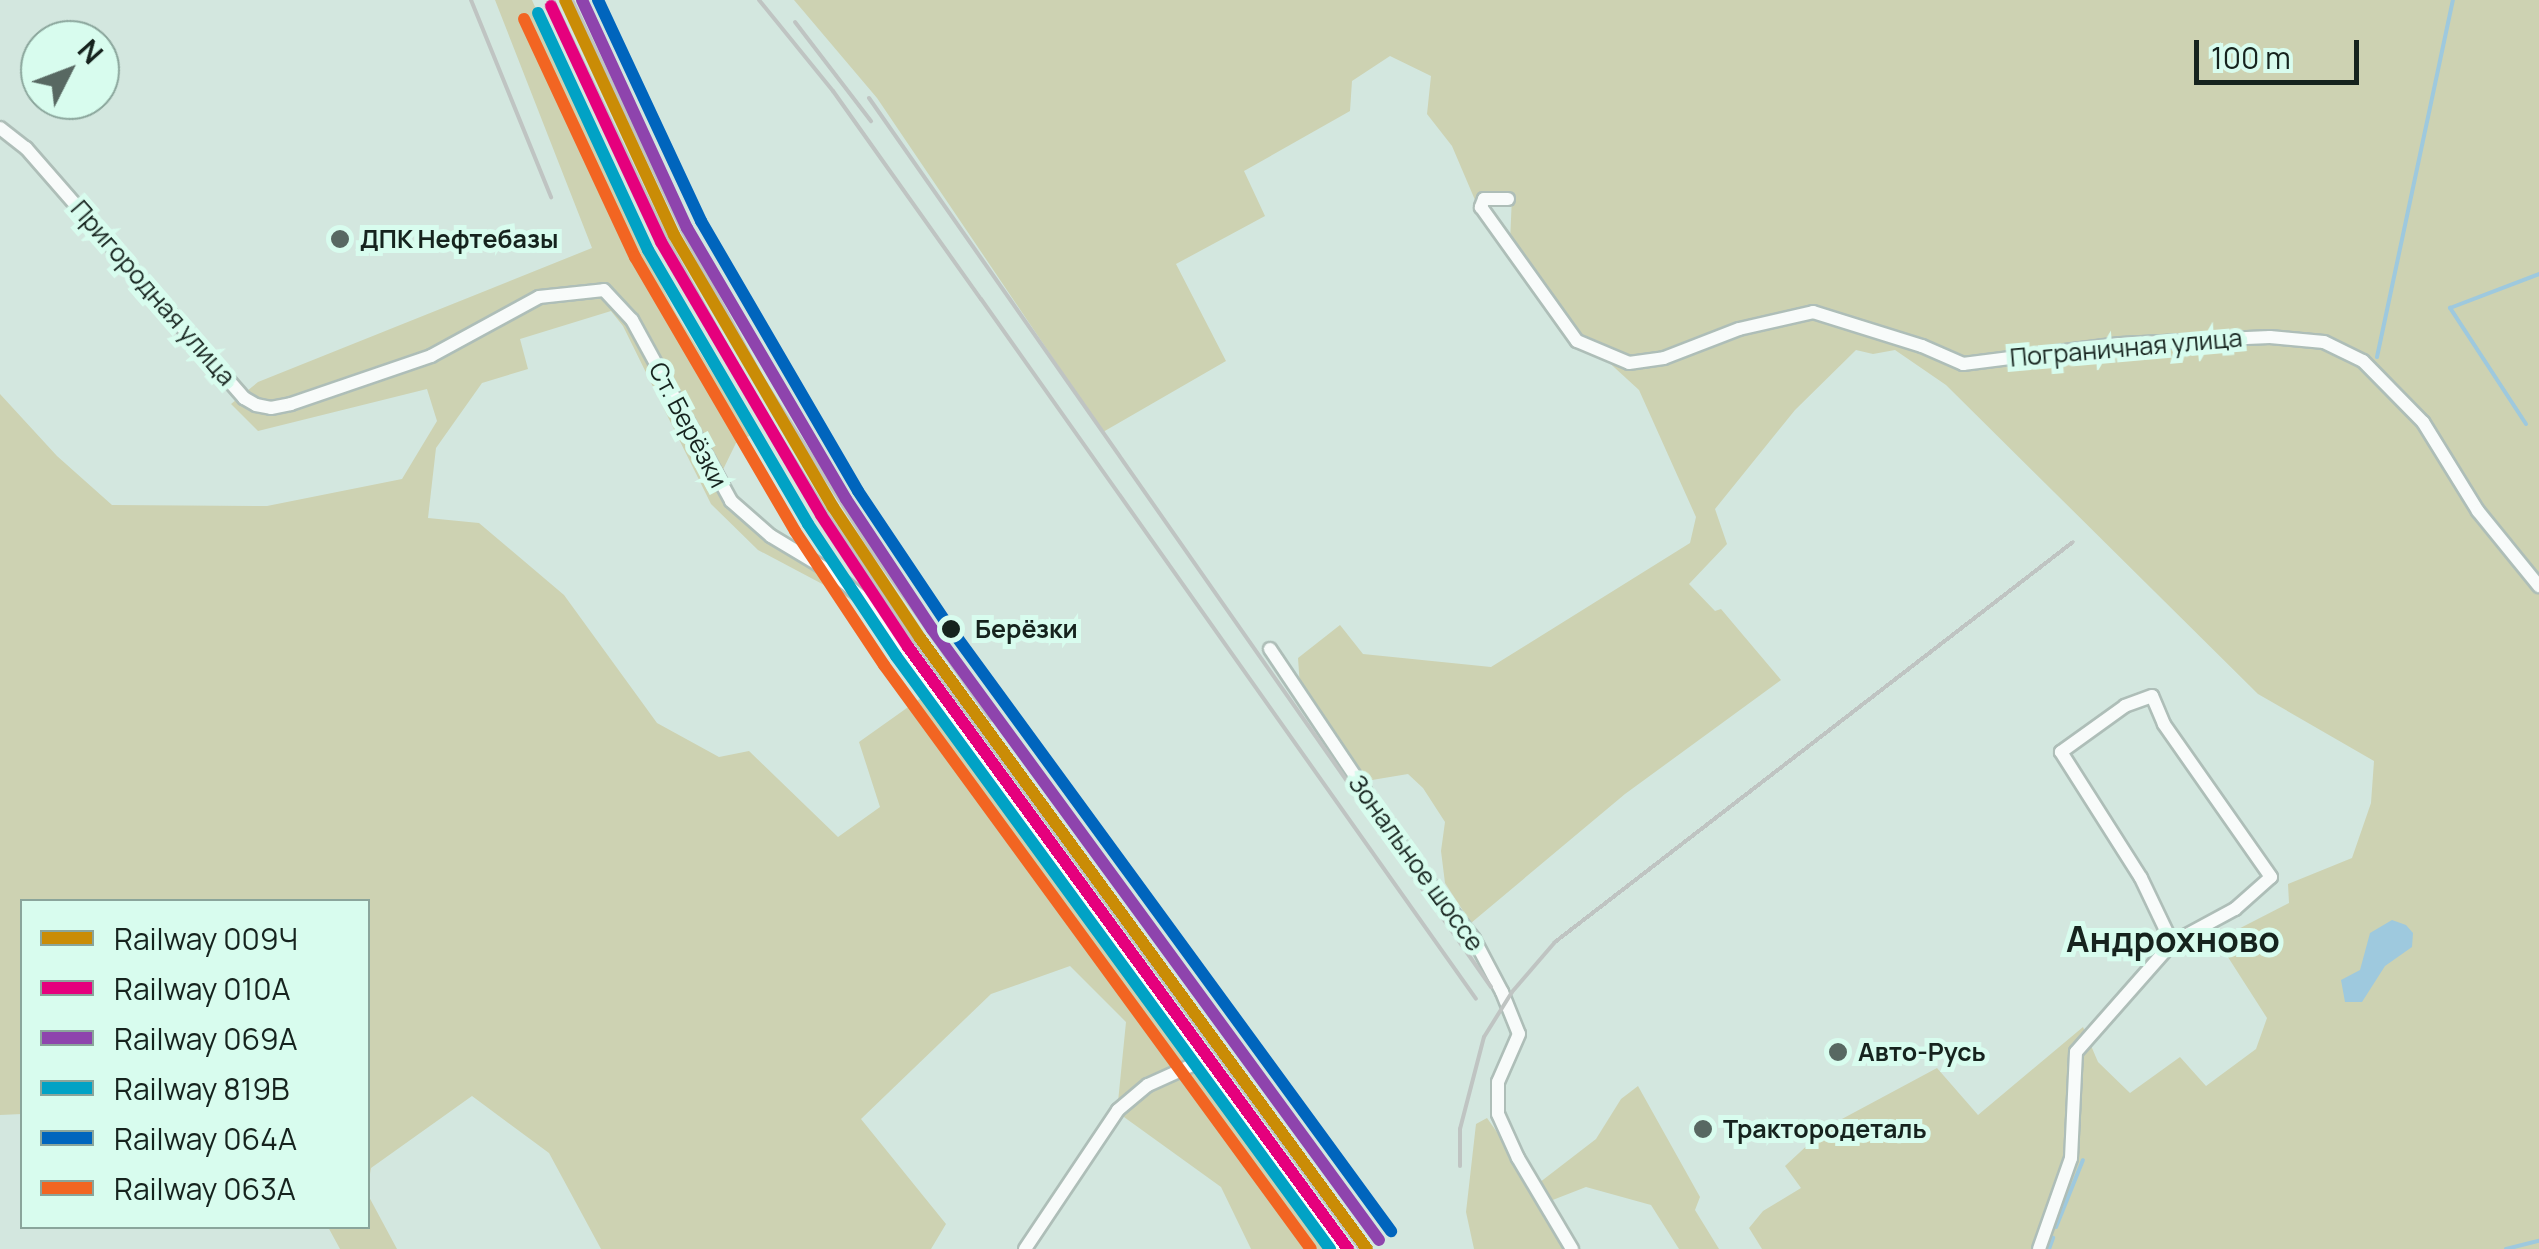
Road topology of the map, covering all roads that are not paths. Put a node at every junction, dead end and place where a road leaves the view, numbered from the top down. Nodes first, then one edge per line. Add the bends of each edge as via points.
1 (0, 128) edge
2 (1508, 198) dead end
3 (604, 290) joint
4 (2539, 586) edge
5 (1270, 649) dead end
6 (2172, 943) junction
7 (1199, 1062) junction
8 (1026, 1249) edge
9 (1342, 1249) edge
10 (1572, 1249) edge
11 (2039, 1249) edge

1 - 3 street, Пригородная улица via 26,148 256,406 291,404 431,356 539,297
2 - 4 street, Пограничная улица via 1484,199 1481,207 1576,341 1630,363 1813,312 1962,364 2120,344 2270,337 2324,342 2362,361 2423,422 2478,511
3 - 7 street, Ст. Берёзки via 632,320 732,502 860,596 1120,942
5 - 10 street, Зональное шоссе via 1404,849 1474,939 1502,992 1519,1034 1498,1082 1498,1114
6 - 6 street via 2235,910 2271,878 2164,724 2152,696 2125,706 2061,752 2142,878
6 - 11 street via 2076,1052 2071,1158
7 - 8 street via 1148,1085 1118,1110
7 - 9 street, Ст. Берёзки

